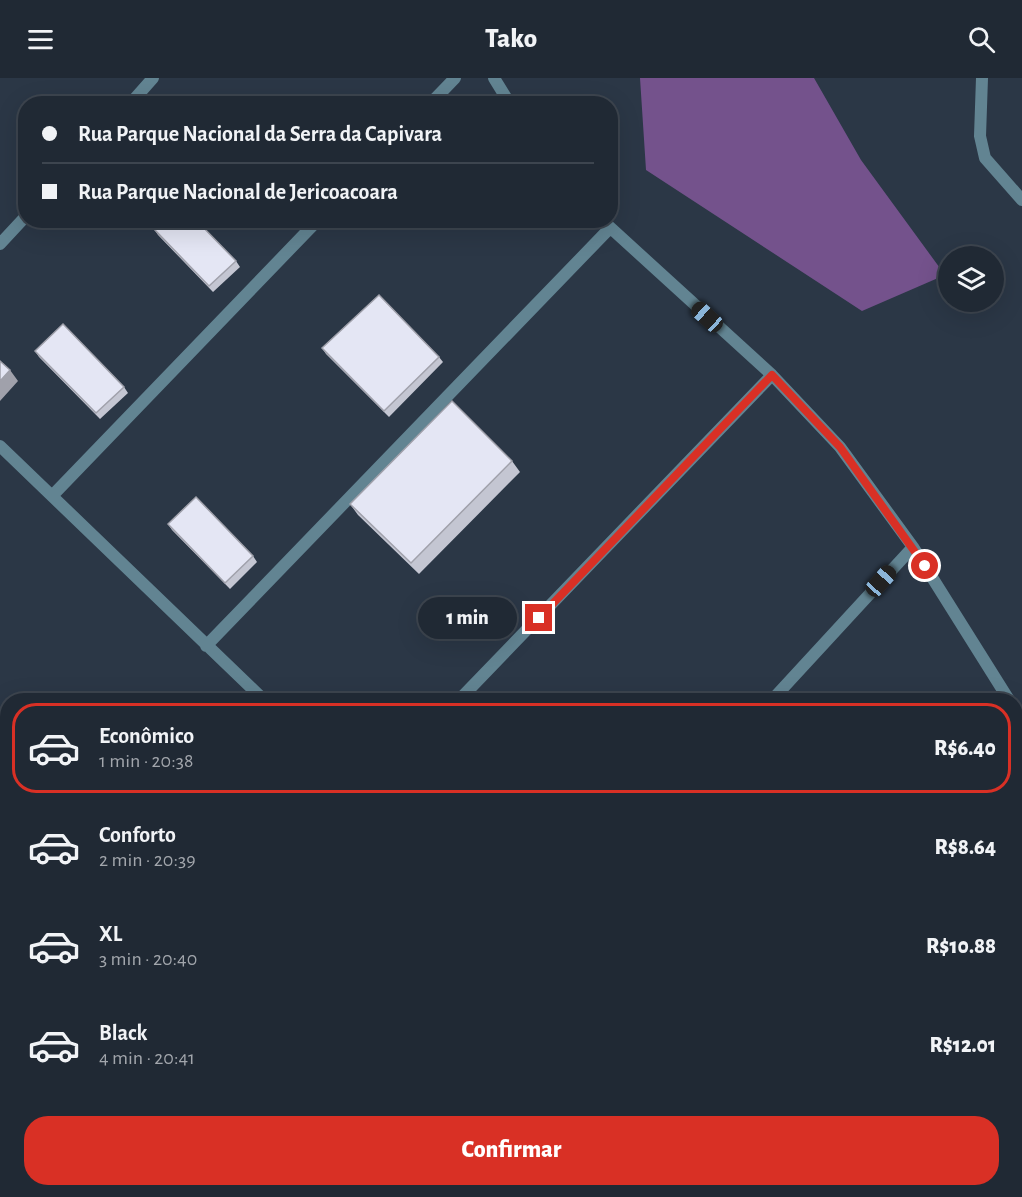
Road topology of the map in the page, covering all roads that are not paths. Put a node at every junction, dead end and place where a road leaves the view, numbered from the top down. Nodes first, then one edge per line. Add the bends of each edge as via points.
1 (153, 78) edge
2 (455, 78) edge
3 (494, 78) edge
4 (982, 78) edge
5 (137, 96) edge
6 (438, 96) edge
7 (505, 96) edge
8 (1022, 200) edge
9 (18, 225) edge
10 (310, 228) edge
11 (603, 228) edge
12 (609, 228) edge
13 (0, 244) edge
14 (772, 375) junction
15 (0, 446) edge
16 (52, 496) junction
17 (913, 547) junction
18 (206, 646) junction
19 (256, 693) edge
20 (466, 693) edge
21 (778, 693) edge
22 (1005, 693) edge

1 - 5 street
2 - 6 street
3 - 7 street
4 - 8 street via 980,136 986,158
9 - 13 street
10 - 16 street
11 - 18 street
12 - 14 street
14 - 17 street via 840,447
14 - 20 street
15 - 16 street
16 - 18 street
17 - 21 street
17 - 22 street
18 - 19 street

